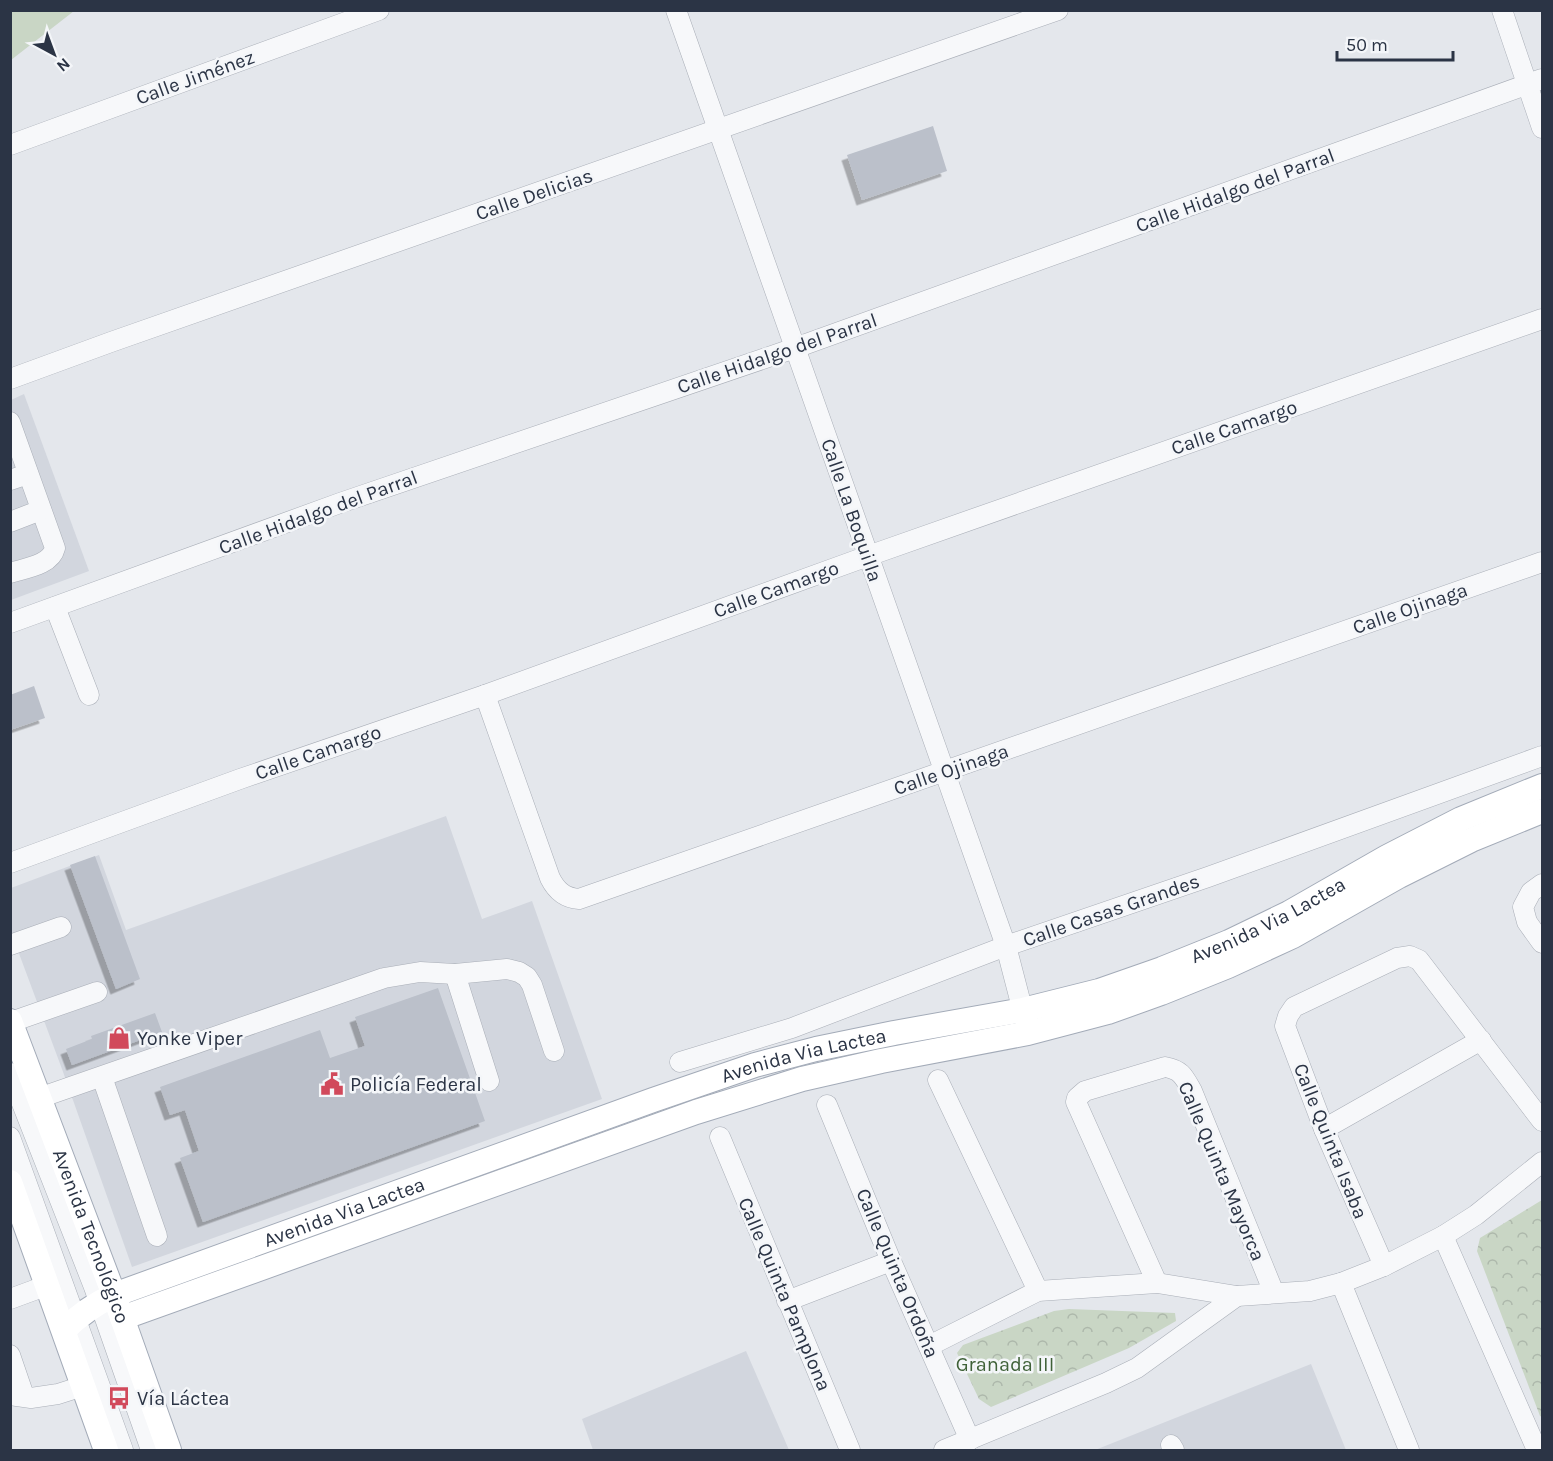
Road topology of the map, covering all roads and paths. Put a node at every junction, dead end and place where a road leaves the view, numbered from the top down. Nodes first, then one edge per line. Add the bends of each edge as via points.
1 (380, 10) edge
2 (676, 10) edge
3 (1058, 10) edge
4 (1502, 10) edge
5 (1535, 82) edge
6 (1542, 128) edge
7 (718, 129) junction
8 (10, 145) edge
9 (1542, 320) edge
10 (795, 348) junction
11 (10, 379) edge
12 (11, 424) edge
13 (19, 477) edge
14 (41, 510) junction
15 (10, 522) edge
16 (868, 556) junction
17 (1542, 562) edge
18 (10, 573) edge
19 (55, 607) junction
20 (10, 623) edge
21 (88, 695) dead end
22 (485, 695) junction
23 (1542, 756) edge
24 (944, 771) junction
25 (1542, 786) edge
26 (1542, 811) edge
27 (10, 863) edge
28 (1542, 884) edge
29 (61, 927) dead end
30 (1542, 943) edge
31 (10, 945) edge
32 (1006, 946) junction
33 (456, 974) junction
34 (97, 992) dead end
35 (11, 1022) edge
36 (1026, 1022) junction
37 (1480, 1040) junction
38 (554, 1051) dead end
39 (680, 1062) dead end
40 (10, 1073) edge
41 (102, 1077) junction
42 (489, 1080) dead end
43 (938, 1080) dead end
44 (39, 1098) junction
45 (827, 1105) dead end
46 (1542, 1121) edge
47 (1324, 1129) junction
48 (10, 1137) edge
49 (720, 1137) dead end
50 (1542, 1162) edge
51 (10, 1182) edge
52 (158, 1236) dead end
53 (1443, 1236) junction
54 (891, 1261) junction
55 (1384, 1266) junction
56 (1157, 1283) junction
57 (1341, 1283) junction
58 (48, 1285) junction
59 (1038, 1291) junction
60 (1274, 1293) junction
61 (1237, 1296) junction
62 (10, 1299) edge
63 (787, 1301) junction
64 (112, 1305) junction
65 (70, 1324) junction
66 (929, 1346) junction
67 (10, 1355) edge
68 (83, 1386) junction
69 (17, 1395) edge
70 (970, 1440) junction
71 (106, 1450) edge
72 (123, 1450) edge
73 (151, 1450) edge
74 (169, 1450) edge
75 (850, 1450) edge
76 (944, 1450) edge
77 (1409, 1450) edge
78 (1537, 1450) edge

1 - 8 street, Calle Jiménez
2 - 7 street, Calle La Boquilla
3 - 7 street, Calle Delicias
4 - 5 street
5 - 6 street
5 - 10 street, Calle Hidalgo del Parral
7 - 10 street, Calle La Boquilla
7 - 11 street, Calle Delicias
9 - 16 street, Calle Camargo
10 - 16 street, Calle La Boquilla
10 - 19 street, Calle Hidalgo del Parral via 340,503
12 - 13 street
13 - 14 street
14 - 15 street
14 - 18 street via 55,548 53,555 47,561
16 - 22 street, Calle Camargo
16 - 24 street, Calle La Boquilla
17 - 24 street, Calle Ojinaga
19 - 20 street, Calle Hidalgo del Parral
19 - 21 street
22 - 24 street, Calle Ojinaga via 550,878 561,893 579,899
22 - 27 street, Calle Camargo
23 - 32 street, Calle Casas Grandes
24 - 32 street, Calle La Boquilla
25 - 36 main road, Avenida Via Lactea via 1461,819 1229,942
26 - 36 main road, Avenida Via Lactea via 1471,840 1293,936 1228,966 1108,1012
28 - 30 street via 1531,892 1523,907 1527,922
29 - 31 street
32 - 36 street, Calle La Boquilla
32 - 39 street, Calle Casas Grandes via 792,1028
33 - 38 street via 507,969 527,977
33 - 41 street via 420,972 384,978
33 - 42 street
34 - 35 street
35 - 44 main road, Avenida Tecnológico
36 - 64 main road, Avenida Via Lactea via 894,1033 755,1065
37 - 46 street
37 - 47 street
37 - 47 street, Calle Quinta Isaba via 1419,960 1410,956 1397,958 1294,1007 1285,1026
40 - 64 street
41 - 44 street
41 - 52 street
43 - 59 street
44 - 64 main road, Avenida Tecnológico
45 - 54 street, Calle Quinta Ordoña
47 - 55 street, Calle Quinta Isaba
48 - 65 street
49 - 63 street, Calle Quinta Pamplona
50 - 53 street
51 - 58 main road
53 - 55 street
53 - 78 street
54 - 63 street
54 - 66 street, Calle Quinta Ordoña
55 - 57 street
56 - 59 street
56 - 60 street, Calle Quinta Mayorca via 1076,1102 1085,1091 1165,1067 1176,1069 1192,1091
56 - 61 street
57 - 60 street via 1310,1291
57 - 77 street
58 - 62 street
58 - 65 main road
59 - 66 street
60 - 61 street
61 - 70 street via 1137,1368
63 - 75 street, Calle Quinta Pamplona
64 - 65 main road, Avenida Via Lactea
64 - 73 street
64 - 74 main road, Avenida Tecnológico
65 - 68 main road
65 - 72 street
66 - 70 street, Calle Quinta Ordoña
67 - 69 street
68 - 69 street via 31,1398
68 - 71 main road
70 - 76 street

